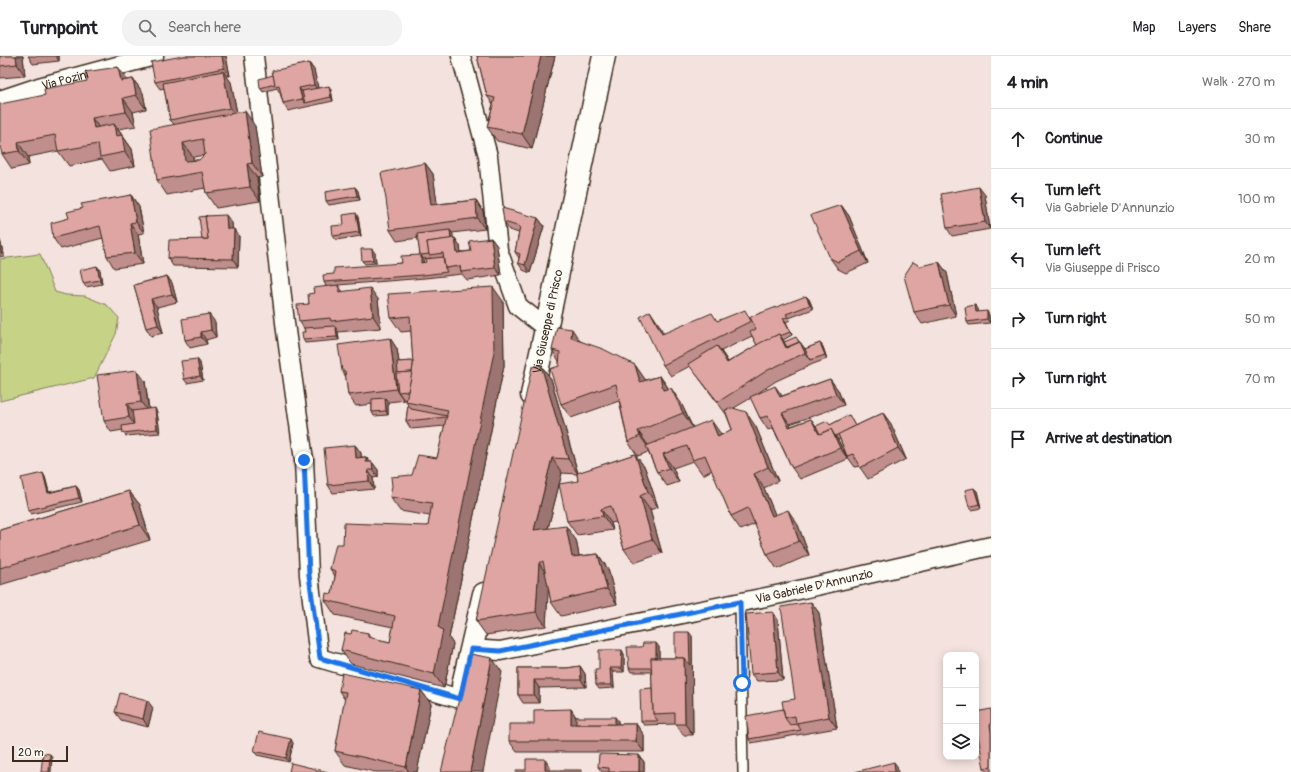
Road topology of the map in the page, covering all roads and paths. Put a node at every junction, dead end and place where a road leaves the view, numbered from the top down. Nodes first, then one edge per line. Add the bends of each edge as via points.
1 (154, 56) edge
2 (254, 56) edge
3 (461, 56) edge
4 (604, 56) edge
5 (0, 100) edge
6 (546, 328) junction
7 (527, 418) edge
8 (991, 546) edge
9 (490, 572) edge
10 (740, 602) junction
11 (471, 649) junction
12 (460, 699) junction
13 (454, 721) edge
14 (743, 772) edge

1 - 5 street, Via Pozini
2 - 12 street via 286,331 304,460 309,575 320,658
3 - 6 street via 488,156 498,250 518,306
4 - 6 main road, Via Giuseppe di Prisco
6 - 7 main road, Via Giuseppe di Prisco
8 - 10 street, Via Gabriele D'Annunzio
9 - 11 main road
10 - 11 street, Via Gabriele D'Annunzio via 500,651
10 - 14 lane
11 - 12 main road
12 - 13 main road

